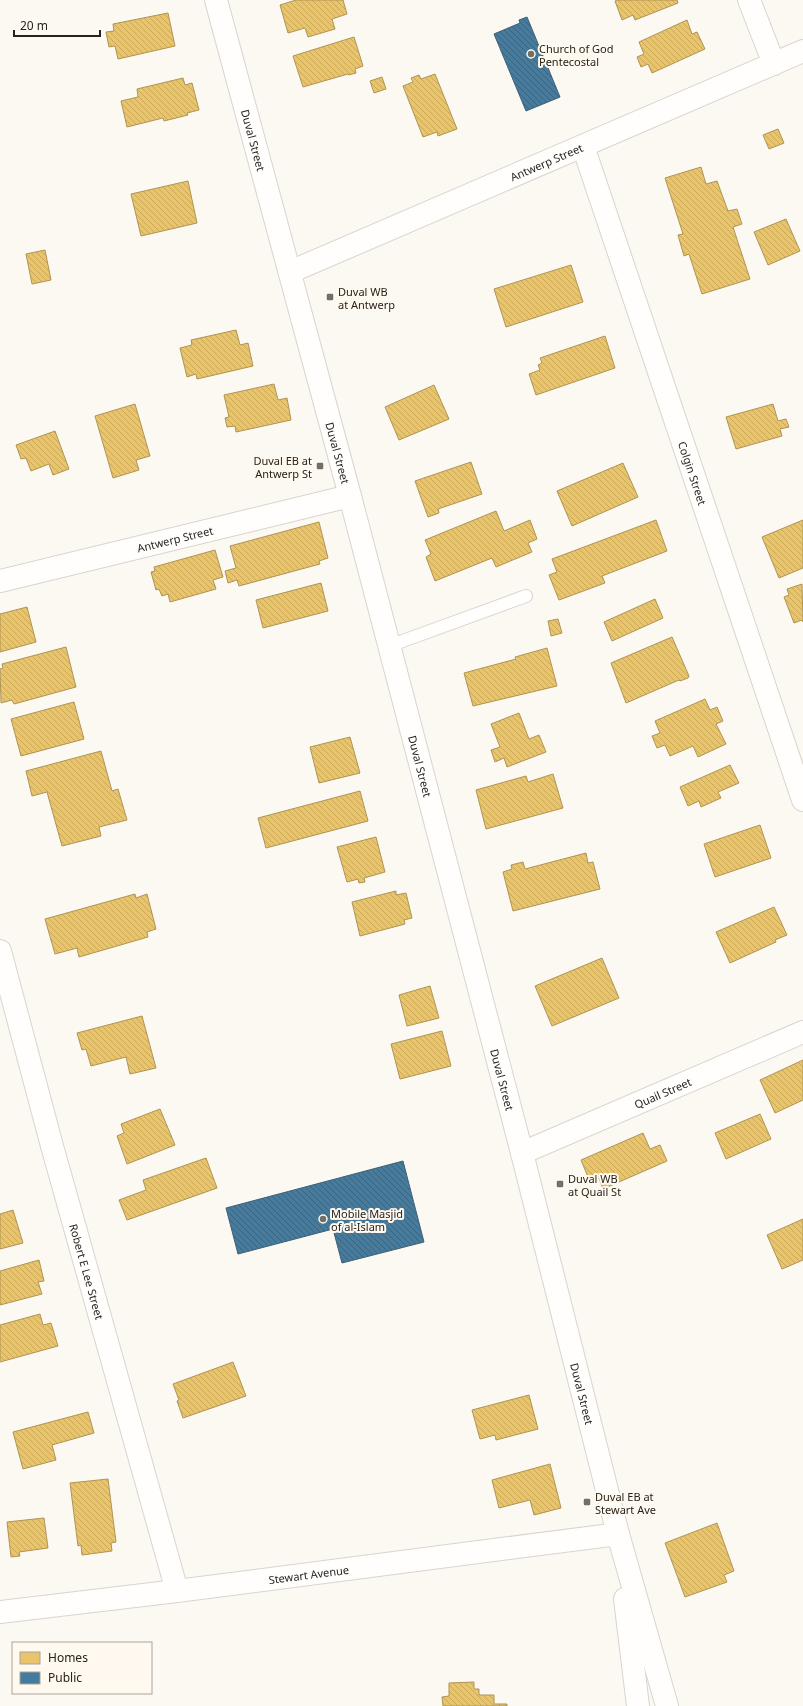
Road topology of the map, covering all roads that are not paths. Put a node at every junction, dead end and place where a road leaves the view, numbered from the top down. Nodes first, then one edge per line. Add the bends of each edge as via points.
1 (216, 0) edge
2 (749, 0) edge
3 (803, 51) edge
4 (774, 64) junction
5 (583, 146) junction
6 (290, 272) junction
7 (350, 496) junction
8 (0, 580) edge
9 (526, 596) dead end
10 (389, 646) junction
11 (803, 800) edge
12 (0, 951) edge
13 (803, 1032) edge
14 (522, 1153) junction
15 (618, 1534) junction
16 (178, 1591) junction
17 (0, 1612) edge
18 (638, 1706) edge
19 (667, 1706) edge

1 - 6 street, Duval Street
2 - 4 street
3 - 4 street, Antwerp Street
4 - 5 street, Antwerp Street
5 - 6 street, Antwerp Street
5 - 11 street, Colgin Street
6 - 7 street, Duval Street
7 - 8 street, Antwerp Street
7 - 10 street, Duval Street
9 - 10 lane
10 - 14 street, Duval Street
12 - 16 street, Robert E Lee Street via 52,1146
13 - 14 street, Quail Street
14 - 15 street, Duval Street
15 - 16 street, Stewart Avenue
15 - 18 street, Duval Street
15 - 19 street, Duval Street
16 - 17 street, Stewart Avenue

